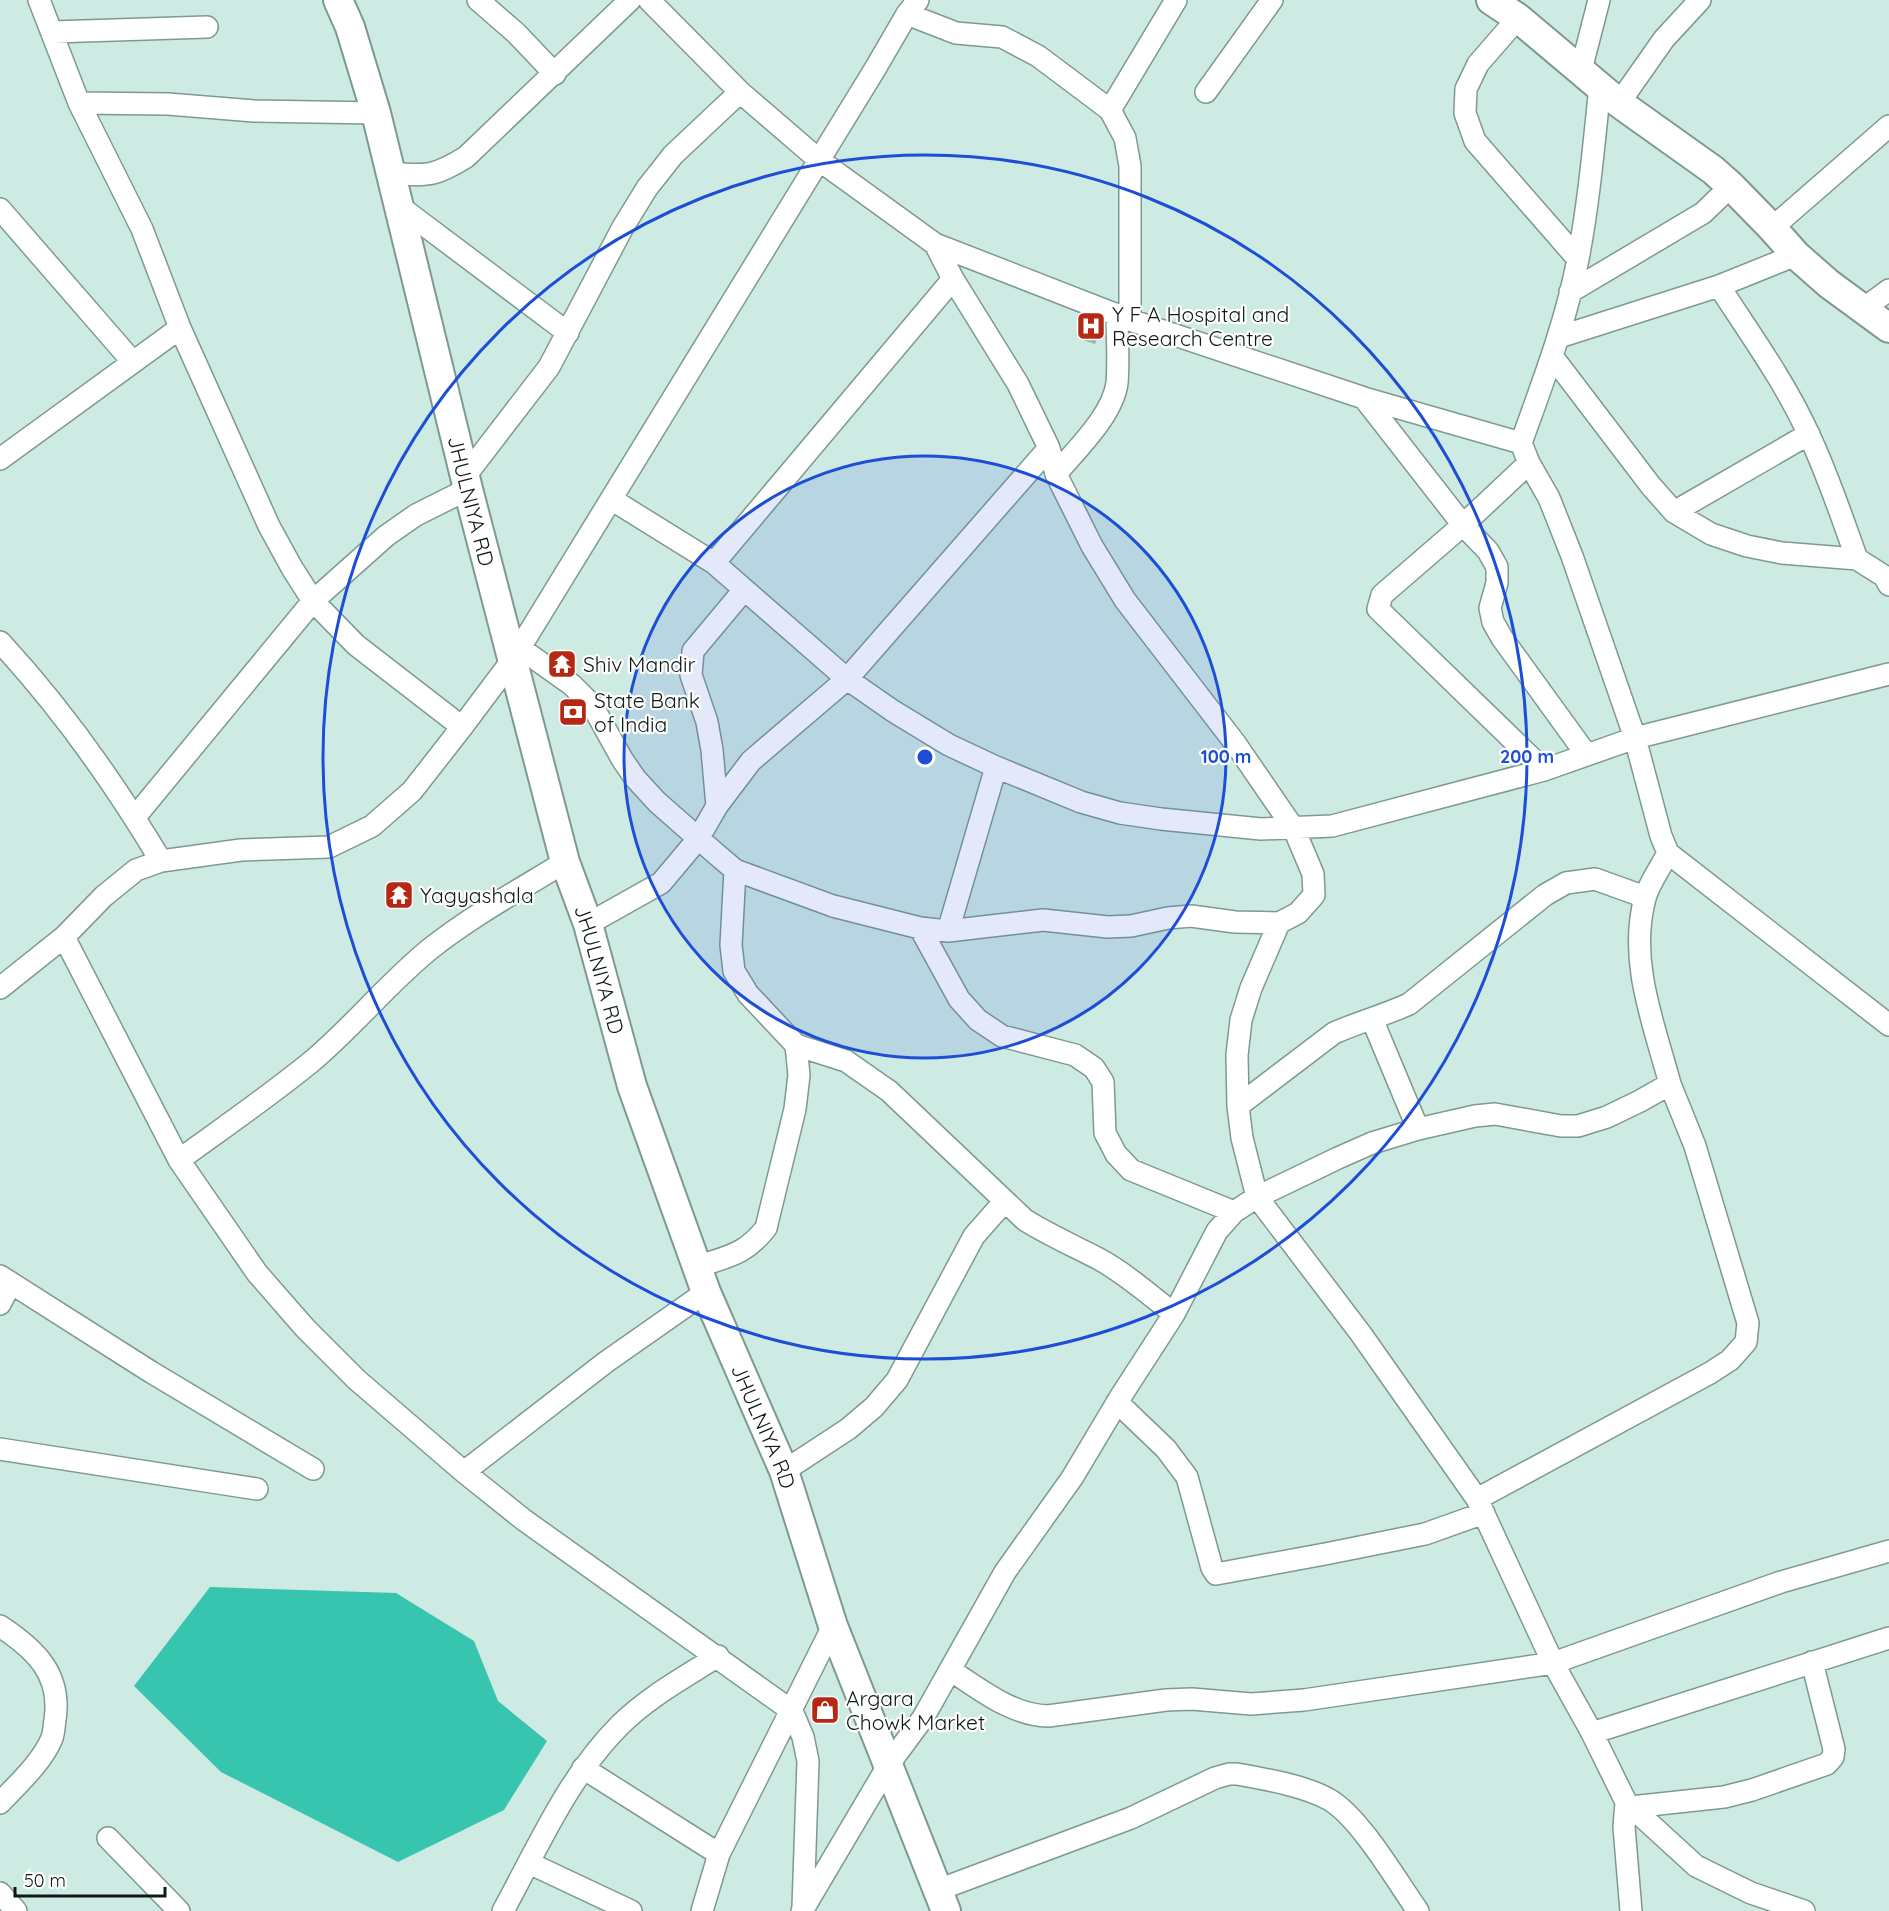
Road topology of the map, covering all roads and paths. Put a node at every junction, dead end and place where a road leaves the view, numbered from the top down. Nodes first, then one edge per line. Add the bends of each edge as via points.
1 (39, 0) edge
2 (338, 0) edge
3 (478, 0) edge
4 (630, 0) edge
5 (650, 0) edge
6 (1176, 0) edge
7 (1272, 0) edge
8 (1491, 0) edge
9 (1599, 0) edge
10 (1700, 0) edge
11 (912, 7) edge
12 (1518, 18) junction
13 (207, 27) dead end
14 (53, 32) junction
15 (555, 74) junction
16 (1600, 86) junction
17 (740, 92) junction
18 (1206, 92) dead end
19 (80, 103) junction
20 (1110, 110) junction
21 (376, 113) junction
22 (1889, 126) edge
23 (819, 160) junction
24 (390, 173) junction
25 (1731, 186) junction
26 (399, 206) junction
27 (0, 209) edge
28 (1772, 228) junction
29 (935, 244) junction
30 (1796, 255) junction
31 (1578, 259) junction
32 (953, 279) junction
33 (1719, 285) junction
34 (1889, 290) edge
35 (1570, 292) junction
36 (1863, 309) junction
37 (1124, 317) junction
38 (180, 328) junction
39 (1889, 328) edge
40 (568, 333) junction
41 (1556, 347) junction
42 (132, 361) junction
43 (1364, 398) junction
44 (1809, 434) junction
45 (1521, 443) junction
46 (1049, 448) junction
47 (0, 459) edge
48 (1530, 463) junction
49 (1056, 474) junction
50 (467, 482) junction
51 (611, 499) junction
52 (1674, 512) junction
53 (1463, 525) junction
54 (1857, 559) junction
55 (714, 563) junction
56 (1889, 585) edge
57 (744, 590) junction
58 (313, 601) junction
59 (0, 643) edge
60 (516, 653) junction
61 (1888, 676) edge
62 (847, 679) junction
63 (462, 727) junction
64 (1635, 738) junction
65 (1586, 754) junction
66 (996, 767) junction
67 (1544, 770) junction
68 (717, 806) junction
69 (135, 817) junction
70 (1294, 829) junction
71 (698, 839) junction
72 (1668, 853) junction
73 (161, 861) junction
74 (564, 862) junction
75 (735, 870) junction
76 (1645, 897) junction
77 (1279, 923) junction
78 (588, 924) junction
79 (920, 928) junction
80 (948, 931) junction
81 (64, 937) junction
82 (0, 988) edge
83 (1372, 1019) junction
84 (1889, 1025) edge
85 (796, 1045) junction
86 (1670, 1084) junction
87 (1238, 1106) junction
88 (1418, 1129) junction
89 (179, 1160) junction
90 (1257, 1197) junction
91 (1004, 1202) junction
92 (1234, 1212) junction
93 (6, 1279) edge
94 (701, 1279) junction
95 (0, 1304) edge
96 (1174, 1314) junction
97 (1117, 1402) junction
98 (0, 1449) edge
99 (313, 1469) dead end
100 (784, 1471) junction
101 (464, 1472) junction
102 (257, 1489) dead end
103 (1480, 1506) junction
104 (1889, 1551) edge
105 (833, 1626) junction
106 (2, 1632) edge
107 (1889, 1638) edge
108 (718, 1656) junction
109 (1812, 1662) junction
110 (1553, 1663) junction
111 (950, 1670) junction
112 (792, 1711) junction
113 (1592, 1733) junction
114 (889, 1764) junction
115 (583, 1767) junction
116 (0, 1803) edge
117 (1629, 1805) junction
118 (108, 1838) dead end
119 (719, 1854) junction
120 (529, 1863) junction
121 (0, 1893) edge
122 (942, 1900) edge
123 (802, 1910) edge
124 (16, 1911) edge
125 (179, 1911) edge
126 (503, 1911) edge
127 (631, 1911) edge
128 (702, 1911) edge
129 (1418, 1911) edge
130 (1631, 1911) edge
131 (1804, 1911) edge

1 - 14 street
2 - 21 street, JHULNIYA RD
3 - 15 street
4 - 15 street
5 - 17 street
6 - 20 street
7 - 18 street
8 - 12 street
9 - 16 street
10 - 16 street via 1664,39
11 - 20 street via 956,33 1002,37 1038,56
11 - 23 street
12 - 16 street
12 - 31 street via 1478,64 1466,89 1465,113 1475,141
13 - 14 street
14 - 19 street
15 - 24 street via 466,158 443,172 420,176
16 - 25 street
16 - 31 street
17 - 23 street
17 - 40 street via 674,155 647,188
19 - 21 street
19 - 38 street via 142,229
20 - 37 street via 1125,138 1130,166
21 - 24 street, JHULNIYA RD
22 - 28 street
23 - 29 street
23 - 51 street
24 - 26 street, JHULNIYA RD
25 - 28 street
25 - 35 street via 1703,213
26 - 40 street
26 - 50 street, JHULNIYA RD
27 - 42 street
28 - 30 street
29 - 32 street
29 - 37 street
30 - 33 street
30 - 36 street
31 - 35 street
32 - 46 street via 1018,384
32 - 55 street
33 - 41 street
33 - 44 street
34 - 36 street
35 - 41 street
36 - 39 street
37 - 43 street
37 - 49 street via 1117,384 1109,405
38 - 42 street
38 - 58 street via 269,526
40 - 50 street via 549,367
41 - 45 street
41 - 52 street
42 - 47 street
43 - 45 street
43 - 53 street
44 - 52 street
44 - 54 street
45 - 48 street
46 - 49 street
46 - 62 street
48 - 53 street
48 - 64 street via 1550,498
49 - 70 street via 1125,600 1235,743
50 - 58 street via 386,536
50 - 60 street, JHULNIYA RD
51 - 55 street
51 - 60 street
52 - 54 street via 1711,534 1747,546
53 - 65 street via 1488,551 1497,567 1490,608 1493,622
53 - 67 street via 1382,595 1378,609
54 - 56 street via 1884,576
55 - 57 street
57 - 62 street
57 - 68 street via 693,651 691,675 707,722
58 - 63 street via 356,645
58 - 69 street
59 - 69 street via 65,720
60 - 63 street
60 - 71 street via 573,685 592,705 635,778
60 - 74 street, JHULNIYA RD
61 - 64 street
62 - 66 street via 930,734
62 - 68 street via 751,761
63 - 73 street via 412,790 372,826 329,847 241,850
64 - 65 street
64 - 72 street
65 - 67 street
66 - 70 street via 1081,802 1120,813 1261,830
66 - 80 street
67 - 70 street via 1332,826
68 - 71 street
69 - 73 street
70 - 77 street via 1313,874 1314,894 1298,913
71 - 75 street
71 - 78 street via 661,883
72 - 76 street
72 - 84 street
73 - 81 street via 136,870
74 - 78 street, JHULNIYA RD
74 - 89 street via 431,949 311,1062
75 - 79 street via 833,906
75 - 85 street via 731,945 734,971 748,994
76 - 83 street via 1595,879 1566,883 1545,895 1409,1004
76 - 86 street via 1639,960
77 - 80 street via 1191,916 1131,926 1043,920
77 - 87 street via 1241,1020
78 - 94 street, JHULNIYA RD via 632,1086
79 - 80 street
79 - 92 street via 959,999 978,1020 1002,1036 1075,1056 1094,1068 1103,1082 1105,1133 1116,1154 1131,1170
81 - 82 street
81 - 89 street
83 - 87 street via 1334,1033
83 - 88 street
85 - 91 street via 846,1060 889,1091
85 - 94 street via 799,1075 795,1109 766,1228 754,1243
86 - 88 street via 1615,1113 1578,1126 1495,1114
86 - 103 street via 1695,1146 1748,1323 1746,1342 1730,1360 1710,1373
87 - 90 street
88 - 90 street via 1372,1143
89 - 101 street via 257,1273 305,1328 357,1380
90 - 92 street
90 - 103 street via 1361,1334
91 - 96 street via 1051,1236 1125,1276
91 - 100 street via 974,1236 897,1380 848,1429
92 - 96 street via 1217,1231
93 - 95 street
93 - 99 street
94 - 100 street, JHULNIYA RD
94 - 101 street via 606,1362
96 - 97 street
97 - 103 street via 1166,1449 1187,1477 1216,1574 1425,1534
97 - 111 street via 1072,1478 1005,1572
98 - 102 street
100 - 105 street, JHULNIYA RD
101 - 108 street via 524,1520
103 - 110 street
104 - 110 street via 1781,1582
105 - 112 street
105 - 114 street, JHULNIYA RD
106 - 116 street via 24,1642 42,1661 54,1685 57,1707 52,1738 35,1765
107 - 109 street
108 - 112 street
108 - 115 street via 621,1724
109 - 113 street
109 - 117 street via 1834,1749 1827,1764 1724,1797
110 - 111 street via 1304,1700 1251,1704 1166,1700 1048,1716 1021,1712
110 - 113 street
111 - 114 street via 923,1718
112 - 119 street
112 - 123 street via 808,1761
113 - 117 street
114 - 122 street, JHULNIYA RD
114 - 123 street
115 - 119 street
115 - 120 street
117 - 130 street via 1624,1827
117 - 131 street via 1696,1866 1751,1893
118 - 125 street
119 - 128 street
120 - 126 street
120 - 127 street
121 - 124 street
122 - 129 street via 1215,1778 1237,1774 1329,1800 1361,1830

